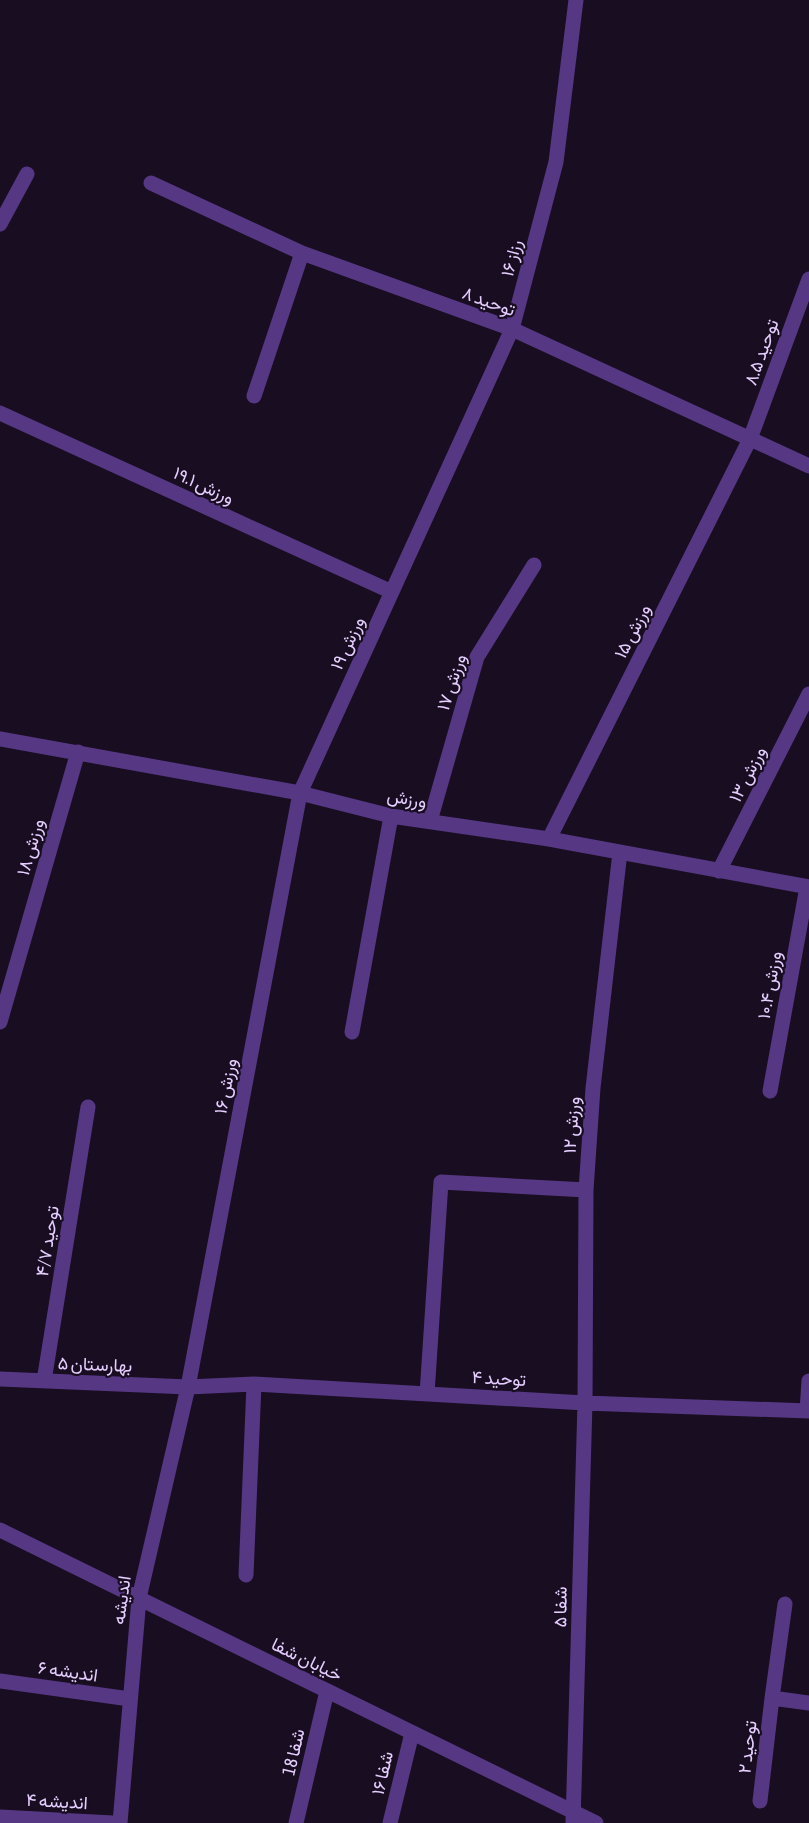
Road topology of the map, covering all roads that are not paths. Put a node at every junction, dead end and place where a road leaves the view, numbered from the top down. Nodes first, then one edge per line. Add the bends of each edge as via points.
1 (576, 0) edge
2 (27, 174) dead end
3 (151, 183) dead end
4 (0, 224) edge
5 (302, 253) junction
6 (809, 279) edge
7 (512, 329) junction
8 (254, 396) dead end
9 (0, 413) edge
10 (750, 439) junction
11 (809, 466) edge
12 (430, 510) joint
13 (534, 565) dead end
14 (392, 592) junction
15 (809, 694) edge
16 (0, 740) edge
17 (78, 752) junction
18 (300, 793) junction
19 (391, 816) junction
20 (430, 821) junction
21 (549, 839) junction
22 (620, 852) junction
23 (719, 871) junction
24 (808, 887) edge
25 (0, 1022) edge
26 (352, 1032) dead end
27 (770, 1091) dead end
28 (88, 1107) dead end
29 (586, 1190) junction
30 (0, 1379) edge
31 (44, 1381) junction
32 (809, 1381) edge
33 (254, 1384) junction
34 (188, 1387) junction
35 (427, 1394) junction
36 (585, 1402) junction
37 (808, 1411) edge
38 (0, 1530) edge
39 (246, 1575) dead end
40 (139, 1598) junction
41 (785, 1604) dead end
42 (0, 1681) edge
43 (327, 1691) junction
44 (772, 1698) junction
45 (130, 1699) junction
46 (809, 1703) edge
47 (412, 1732) junction
48 (760, 1801) dead end
49 (0, 1817) edge
50 (574, 1818) edge
51 (113, 1823) edge
52 (120, 1823) edge
53 (296, 1823) edge
54 (390, 1823) edge
55 (596, 1823) edge

1 - 7 street, رزاز ۱۶ via 556,162
2 - 4 street
3 - 5 street, توحید ۸
5 - 7 street, توحید ۸
5 - 8 street
6 - 10 street, توحید ۸.۵
7 - 10 street, توحید ۸
7 - 12 street, رزاز ۱۶
9 - 14 street, ورزش ۱۹.۱
10 - 11 street, توحید ۸
10 - 21 street, ورزش ۱۵
12 - 14 street, ورزش ۱۹
13 - 20 street, ورزش ۱۷ via 477,657
14 - 18 street, ورزش ۱۹
15 - 23 street, ورزش ۱۳
16 - 17 street, ورزش
17 - 18 street, ورزش
17 - 25 street, ورزش ۱۸
18 - 19 street, ورزش
18 - 34 street, ورزش ۱۶
19 - 20 street, ورزش
19 - 26 street
20 - 21 street, ورزش
21 - 22 street, ورزش
22 - 23 street, ورزش
22 - 29 street, ورزش ۱۲ via 593,1088
23 - 24 street, ورزش
24 - 27 street, ورزش ۱۰.۴
28 - 31 street, توحید ۴/۷
29 - 35 street via 441,1182
29 - 36 street, ورزش ۱۲
30 - 31 street, بهارستان ۵
31 - 34 street, بهارستان ۵
32 - 37 street
33 - 34 street, توحید ۴
33 - 35 street, توحید ۴
33 - 39 street
34 - 40 street, اندیشه
35 - 36 street, توحید ۴
36 - 37 street, توحید ۴
36 - 50 street, شفا ۵
38 - 40 street, خیابان شفا
40 - 43 street, خیابان شفا
40 - 45 street, اندیشه
41 - 44 street, توحید ۲
42 - 45 street, اندیشه ۶
43 - 47 street, خیابان شفا
43 - 53 street, شفا 18
44 - 46 street, توحید ۲
44 - 48 street, توحید ۲
45 - 52 street, اندیشه
47 - 50 street, خیابان شفا
47 - 54 street, شفا ۱۶
49 - 51 street, اندیشه ۴
50 - 55 street, خیابان شفا

